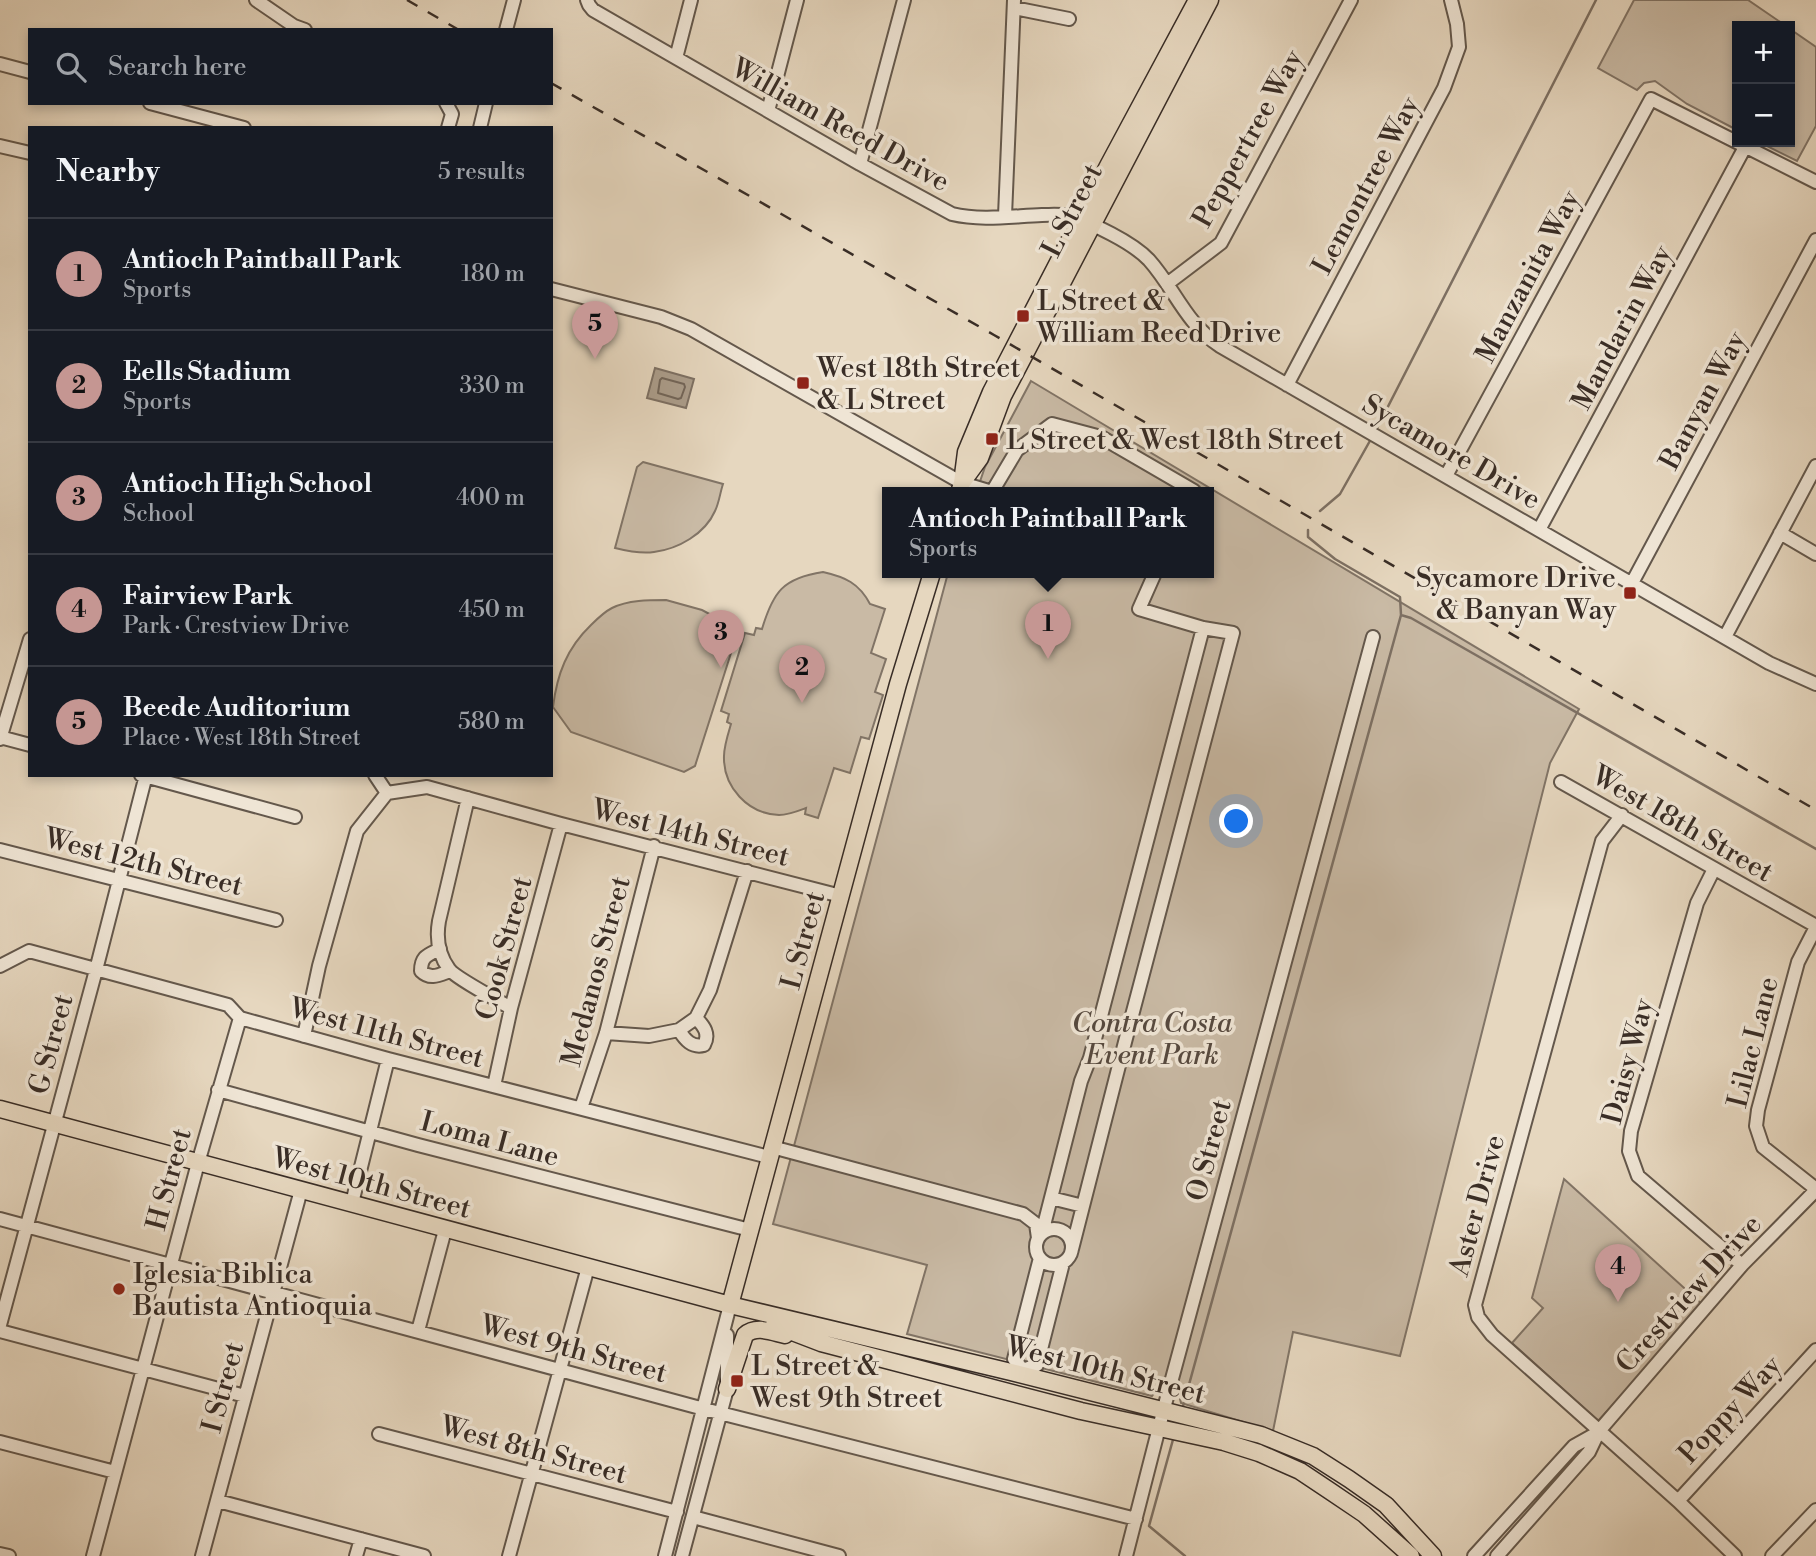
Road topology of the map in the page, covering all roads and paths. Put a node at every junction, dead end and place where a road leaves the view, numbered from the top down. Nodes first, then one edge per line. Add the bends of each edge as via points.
1 (256, 0) edge
2 (514, 0) edge
3 (587, 0) edge
4 (691, 0) edge
5 (797, 0) edge
6 (904, 0) edge
7 (1197, 0) edge
8 (1210, 0) edge
9 (1351, 0) edge
10 (1451, 0) edge
11 (1014, 4) edge
12 (1069, 19) dead end
13 (507, 26) edge
14 (299, 28) edge
15 (676, 58) junction
16 (0, 64) edge
17 (28, 71) edge
18 (158, 105) edge
19 (447, 105) edge
20 (486, 105) edge
21 (768, 111) junction
22 (236, 126) edge
23 (449, 126) edge
24 (480, 126) edge
25 (1732, 140) edge
26 (0, 146) edge
27 (1745, 147) joint
28 (28, 153) edge
29 (860, 164) junction
30 (1816, 182) edge
31 (1005, 216) junction
32 (1087, 223) junction
33 (1816, 240) edge
34 (1167, 284) junction
35 (553, 290) edge
36 (1287, 385) junction
37 (1816, 467) edge
38 (1446, 476) junction
39 (958, 487) edge
40 (961, 487) edge
41 (995, 487) edge
42 (1187, 487) edge
43 (1539, 530) junction
44 (1780, 533) junction
45 (1816, 554) edge
46 (930, 578) edge
47 (1153, 578) edge
48 (1632, 583) junction
49 (1203, 628) junction
50 (1373, 636) dead end
51 (1725, 637) junction
52 (28, 646) edge
53 (1816, 684) edge
54 (0, 738) edge
55 (28, 745) edge
56 (144, 777) edge
57 (148, 777) edge
58 (375, 777) edge
59 (1562, 782) dead end
60 (387, 793) junction
61 (468, 798) junction
62 (1622, 815) junction
63 (295, 817) dead end
64 (561, 824) junction
65 (654, 846) junction
66 (0, 850) edge
67 (1714, 870) junction
68 (747, 871) junction
69 (118, 880) junction
70 (841, 895) junction
71 (276, 920) dead end
72 (1816, 927) edge
73 (440, 949) junction
74 (0, 965) edge
75 (96, 970) junction
76 (450, 971) junction
77 (511, 1008) junction
78 (240, 1018) junction
79 (696, 1018) junction
80 (679, 1030) junction
81 (606, 1033) junction
82 (304, 1036) junction
83 (388, 1059) junction
84 (494, 1086) junction
85 (218, 1090) junction
86 (581, 1108) junction
87 (0, 1109) edge
88 (54, 1124) junction
89 (370, 1131) junction
90 (771, 1152) junction
91 (198, 1163) junction
92 (1816, 1189) edge
93 (301, 1190) junction
94 (1051, 1198) junction
95 (352, 1203) junction
96 (1083, 1206) junction
97 (0, 1219) edge
98 (26, 1226) junction
99 (445, 1230) junction
100 (750, 1230) junction
101 (1040, 1236) junction
102 (1072, 1249) junction
103 (1040, 1258) junction
104 (1063, 1263) junction
105 (170, 1265) junction
106 (1742, 1265) junction
107 (588, 1267) junction
108 (273, 1293) junction
109 (729, 1313) junction
110 (0, 1325) edge
111 (0, 1331) edge
112 (418, 1331) junction
113 (821, 1343) junction
114 (1816, 1350) edge
115 (142, 1369) junction
116 (559, 1370) junction
117 (1022, 1373) junction
118 (727, 1389) junction
119 (1017, 1394) junction
120 (245, 1396) junction
121 (704, 1409) junction
122 (1163, 1412) junction
123 (721, 1413) junction
124 (1159, 1428) junction
125 (1599, 1432) junction
126 (379, 1434) dead end
127 (0, 1442) edge
128 (115, 1472) junction
129 (531, 1473) junction
130 (218, 1501) junction
131 (1678, 1501) junction
132 (1816, 1510) edge
133 (677, 1512) junction
134 (693, 1517) junction
135 (1136, 1519) junction
136 (361, 1539) junction
137 (0, 1554) edge
138 (9, 1556) edge
139 (93, 1556) edge
140 (202, 1556) edge
141 (356, 1556) edge
142 (424, 1556) edge
143 (509, 1556) edge
144 (665, 1556) edge
145 (682, 1556) edge
146 (839, 1556) edge
147 (1126, 1556) edge
148 (1411, 1556) edge
149 (1433, 1556) edge
150 (1474, 1556) edge
151 (1497, 1556) edge
152 (1735, 1556) edge
153 (1772, 1556) edge

1 - 14 street
2 - 13 street
3 - 15 street, William Reed Drive via 593,10
4 - 15 street
5 - 21 street
6 - 29 street
7 - 32 main road, L Street via 1109,164
8 - 32 main road, L Street
9 - 34 street, Peppertree Way via 1222,243
10 - 36 street, Lemontree Way via 1459,47 1444,88
11 - 12 street
11 - 31 street
15 - 21 street, William Reed Drive
16 - 17 street
18 - 22 street
19 - 23 street via 452,114
20 - 24 street
21 - 29 street, William Reed Drive
25 - 38 street, Manzanita Way via 1651,99
26 - 28 street
27 - 30 street
27 - 43 street, Mandarin Way
29 - 31 street, William Reed Drive via 952,214
31 - 32 street, William Reed Drive via 1066,215
32 - 34 street, Sycamore Drive via 1126,243
32 - 40 main road, L Street via 1003,396 980,458
33 - 48 street, Banyan Way
34 - 36 street, Sycamore Drive via 1209,339
35 - 39 street via 691,328
36 - 38 street, Sycamore Drive
37 - 44 street
38 - 43 street, Sycamore Drive
41 - 42 street via 1017,450 1052,424 1101,437
43 - 48 street, Sycamore Drive
44 - 45 street
44 - 51 street
46 - 70 main road, L Street
47 - 49 street via 1139,609
48 - 51 street, Sycamore Drive
49 - 94 street
49 - 96 street via 1233,633
50 - 122 street, O Street
51 - 53 street, Sycamore Drive
52 - 54 street
54 - 55 street
56 - 69 street, G Street
57 - 63 street
58 - 60 street
59 - 62 street, West 18th Street
60 - 61 street, West 14th Street via 427,787
60 - 82 street via 357,831
61 - 64 street, West 14th Street
61 - 73 street via 436,936
62 - 67 street, West 18th Street
62 - 125 street, Aster Drive via 1602,841 1475,1304 1478,1317 1492,1335
64 - 65 street, West 14th Street
64 - 77 street, Cook Street
65 - 68 street, West 14th Street
65 - 81 street, Medanos Street
66 - 69 street, West 12th Street
67 - 72 street, West 18th Street
67 - 106 street, Daisy Way via 1697,903 1629,1151 1638,1176
68 - 70 street, West 14th Street
68 - 79 street via 710,990
69 - 71 street, West 12th Street
69 - 75 street, G Street
70 - 90 main road, L Street
72 - 92 street, Lilac Lane via 1798,962 1756,1126 1763,1147
73 - 76 street
73 - 76 street via 426,955 421,971 434,976
74 - 75 street, West 11th Street via 29,951
75 - 78 street, West 11th Street via 228,1005
75 - 88 street, G Street
76 - 77 street
77 - 84 street, Cook Street
78 - 82 street, West 11th Street
78 - 85 street, H Street
79 - 80 street
79 - 80 street via 708,1039 704,1045 691,1044
80 - 81 street via 649,1036
81 - 86 street, Medanos Street
82 - 83 street, West 11th Street
83 - 84 street, West 11th Street
83 - 89 street
84 - 86 street, West 11th Street
85 - 89 street, Loma Lane
85 - 91 street, H Street
86 - 90 street, West 11th Street
87 - 88 main road, West 10th Street
88 - 91 main road, West 10th Street
88 - 98 street, G Street
89 - 95 street
89 - 100 street, Loma Lane
90 - 100 main road, L Street
90 - 101 street, West 11th Street via 1023,1214 1036,1224
91 - 93 main road, West 10th Street
91 - 105 street, H Street
92 - 106 street, Crestview Drive
93 - 95 main road, West 10th Street
93 - 108 street, I Street
94 - 96 street
94 - 101 street
95 - 99 main road, West 10th Street
96 - 102 street
97 - 98 street, West 9th Street
98 - 105 street, West 9th Street
98 - 110 street, G Street
99 - 107 main road, West 10th Street
99 - 112 street
100 - 109 main road, L Street
101 - 102 street via 1060,1229 1072,1242
101 - 103 street
102 - 104 street
103 - 104 street via 1052,1265
103 - 117 street via 1014,1359
104 - 117 street via 1037,1365
105 - 108 street, West 9th Street
105 - 115 street, H Street
106 - 125 street, Crestview Drive
107 - 109 main road, West 10th Street
107 - 116 street
108 - 112 street, West 9th Street
108 - 120 street, I Street
109 - 113 main road, West 10th Street via 745,1314
109 - 117 main road, West 10th Street
109 - 118 street, L Street
109 - 121 street, L Street
111 - 115 street
112 - 116 street, West 9th Street
113 - 118 main road via 750,1330
113 - 119 main road, West 10th Street
114 - 131 street, Poppy Way
115 - 120 street
115 - 128 street, H Street
116 - 121 street, West 9th Street
116 - 129 street
117 - 119 street
117 - 122 main road, West 10th Street
118 - 123 street, L Street
119 - 124 main road, West 10th Street
120 - 130 street, I Street
121 - 123 street, West 9th Street
121 - 133 street, L Street
122 - 124 street, O Street
122 - 149 main road, West 10th Street via 1250,1432 1313,1456 1386,1506
123 - 134 street, L Street
123 - 135 street, West 9th Street
124 - 135 street, O Street
124 - 148 main road, West 10th Street via 1224,1442 1300,1471 1364,1514
125 - 131 street, Aster Drive
125 - 150 street, Crestview Drive via 1574,1446
125 - 151 street, Crestview Drive via 1589,1452
126 - 129 street, West 8th Street
127 - 128 street
128 - 139 street, H Street
129 - 133 street, West 8th Street
129 - 143 street
130 - 136 street
130 - 140 street, I Street
131 - 152 street, Aster Drive
132 - 153 street
133 - 144 street, L Street
134 - 145 street, L Street
134 - 146 street
135 - 147 street, O Street
136 - 141 street
136 - 142 street
137 - 138 street

